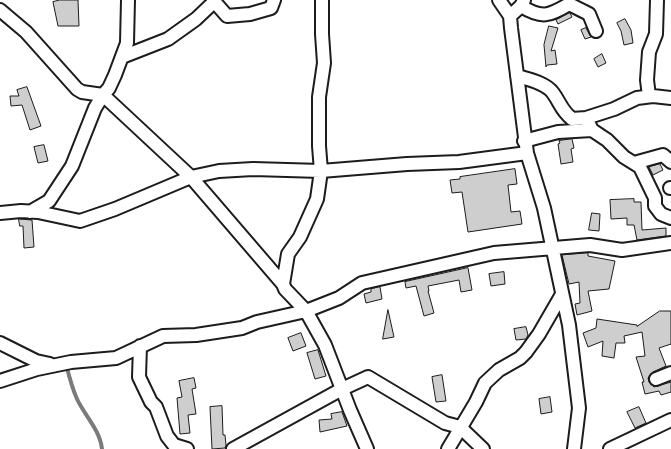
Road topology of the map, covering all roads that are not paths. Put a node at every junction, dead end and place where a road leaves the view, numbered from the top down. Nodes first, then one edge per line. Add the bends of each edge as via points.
1 (128, 0) edge
2 (214, 0) edge
3 (274, 0) edge
4 (322, 0) edge
5 (499, 0) edge
6 (657, 0) edge
7 (523, 3) edge
8 (0, 10) edge
9 (510, 16) junction
10 (596, 31) dead end
11 (122, 57) junction
12 (517, 76) junction
13 (103, 95) junction
14 (649, 96) junction
15 (671, 98) edge
16 (586, 118) junction
17 (592, 130) junction
18 (525, 147) junction
19 (671, 162) edge
20 (634, 163) junction
21 (321, 171) junction
22 (191, 177) junction
23 (29, 212) junction
24 (0, 213) edge
25 (671, 218) edge
26 (671, 242) edge
27 (552, 248) junction
28 (284, 284) junction
29 (562, 296) junction
30 (306, 311) junction
31 (0, 343) edge
32 (140, 346) junction
33 (56, 365) junction
34 (671, 373) edge
35 (656, 379) dead end
36 (0, 381) edge
37 (342, 389) junction
38 (671, 420) edge
39 (460, 427) junction
40 (187, 449) edge
41 (233, 449) edge
42 (367, 449) edge
43 (448, 449) edge
44 (483, 449) edge
45 (574, 449) edge
46 (610, 449) edge

1 - 11 street via 127,43
2 - 3 street via 227,16 271,8
2 - 11 street via 196,19 168,38
4 - 21 street
5 - 9 street
6 - 14 street via 656,34 649,52
7 - 9 street
7 - 10 street via 534,14 544,15 551,15 569,4 589,14
8 - 13 street via 26,32 77,89
9 - 12 street
11 - 13 street
12 - 16 street via 549,89 572,119
12 - 18 street
13 - 22 street
13 - 23 street via 72,166 48,201
14 - 15 street
14 - 16 street
16 - 17 street
17 - 18 street via 558,132
17 - 20 street
18 - 21 street via 459,162
18 - 27 street via 544,208
19 - 20 street via 663,155
20 - 25 street via 640,167 655,206 661,214
21 - 22 street via 233,170
21 - 28 street via 316,199 300,237 288,254
22 - 23 street via 84,220
22 - 28 street
23 - 24 street
26 - 27 street via 622,250 590,245
27 - 29 street
27 - 30 street via 494,253 393,275 362,283 339,298
28 - 30 street
29 - 39 street via 526,352 499,370 481,389
29 - 45 street via 569,325 579,408
30 - 32 street via 236,330 163,336
30 - 37 street via 325,345
31 - 33 street via 36,361
32 - 33 street via 116,358
32 - 40 street via 139,377 167,436 174,445
33 - 36 street
34 - 35 street
37 - 39 street via 368,377 445,423
37 - 41 street
37 - 42 street
38 - 46 street
39 - 43 street
39 - 44 street

